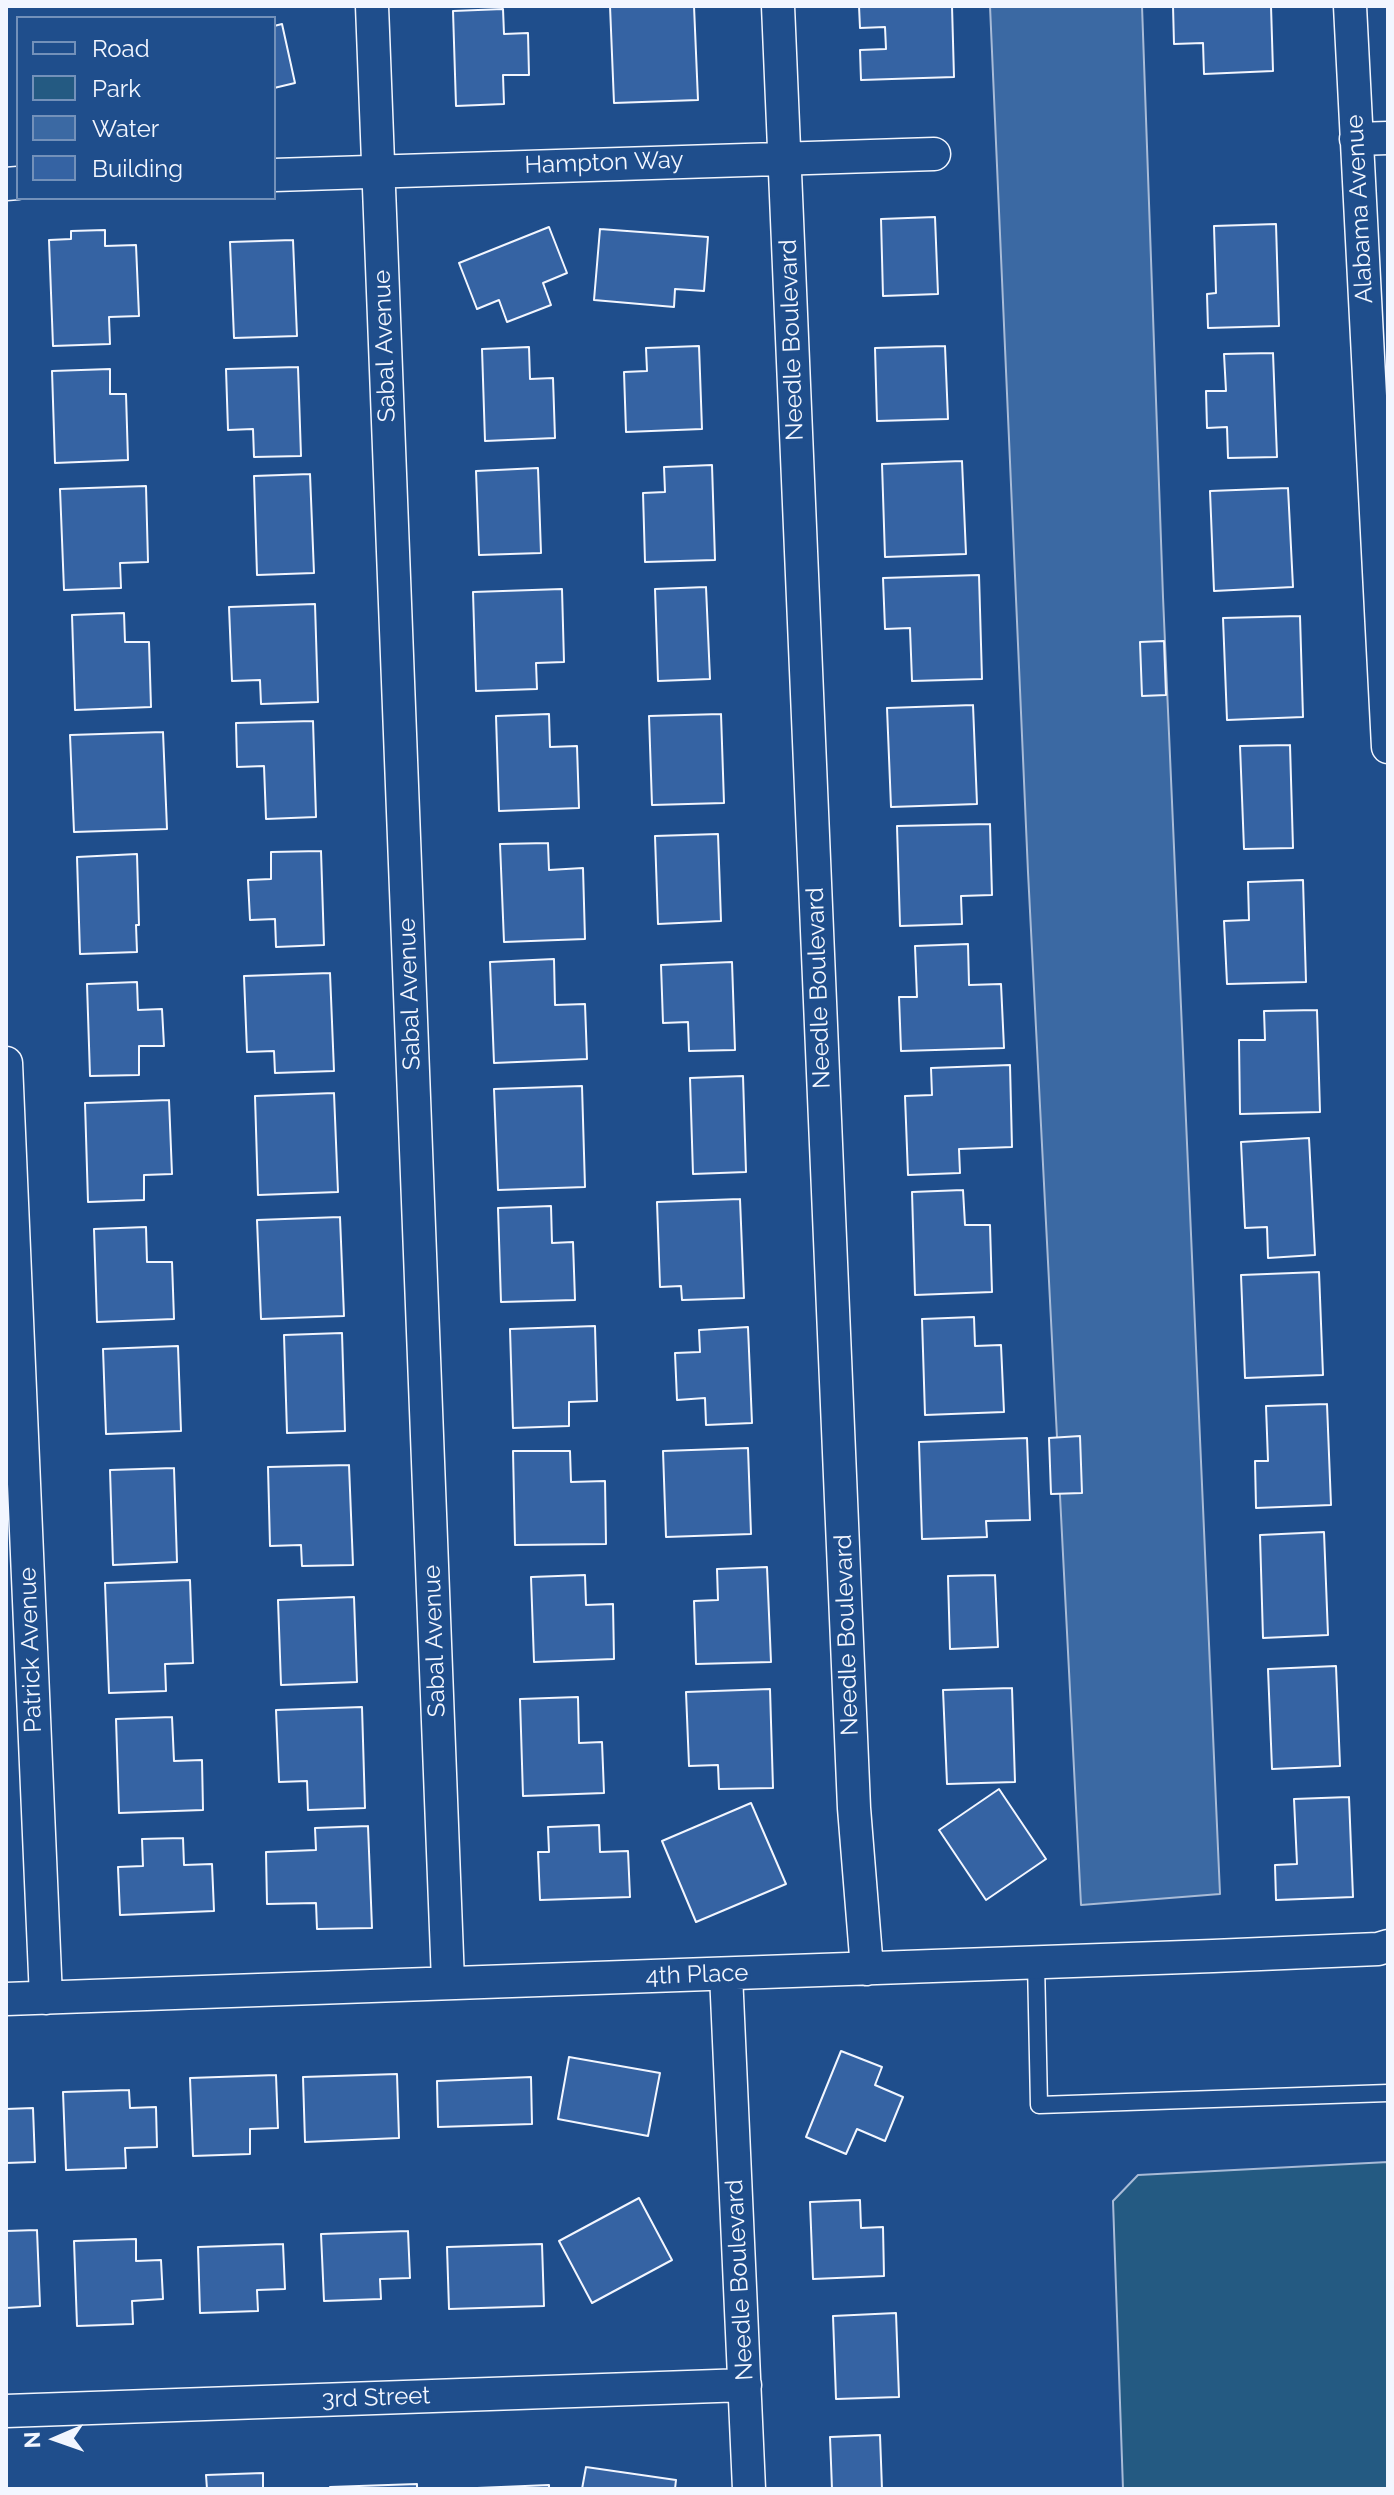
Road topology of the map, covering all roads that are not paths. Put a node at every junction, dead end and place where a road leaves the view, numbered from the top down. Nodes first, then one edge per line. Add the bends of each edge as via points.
1 (372, 6) edge
2 (778, 6) edge
3 (1350, 6) edge
4 (1388, 138) edge
5 (1356, 139) junction
6 (934, 154) dead end
7 (784, 157) junction
8 (379, 171) junction
9 (276, 175) edge
10 (1384, 557) edge
11 (1388, 747) edge
12 (6, 1063) edge
13 (1388, 1946) edge
14 (1036, 1962) junction
15 (867, 1969) junction
16 (726, 1974) junction
17 (448, 1981) junction
18 (46, 1998) junction
19 (6, 1999) edge
20 (1388, 2093) edge
21 (745, 2385) junction
22 (6, 2411) edge
23 (749, 2489) edge

1 - 8 street, Sabal Avenue
2 - 7 street, Needle Boulevard
3 - 5 street, Alabama Avenue
4 - 5 street
5 - 10 street, Alabama Avenue
6 - 7 street, Hampton Way
7 - 8 street, Hampton Way
7 - 15 street, Needle Boulevard via 854,1808
8 - 9 street, Hampton Way
8 - 17 street, Sabal Avenue
10 - 11 street, Alabama Avenue
12 - 18 street, Patrick Avenue
13 - 14 street, 4th Place
14 - 15 street, 4th Place
14 - 20 lane via 1039,2105
15 - 16 street, 4th Place
16 - 17 street, 4th Place
16 - 21 street, Needle Boulevard
17 - 18 street, 4th Place
18 - 19 street, 4th Place
21 - 22 street, 3rd Street
21 - 23 street, Needle Boulevard

